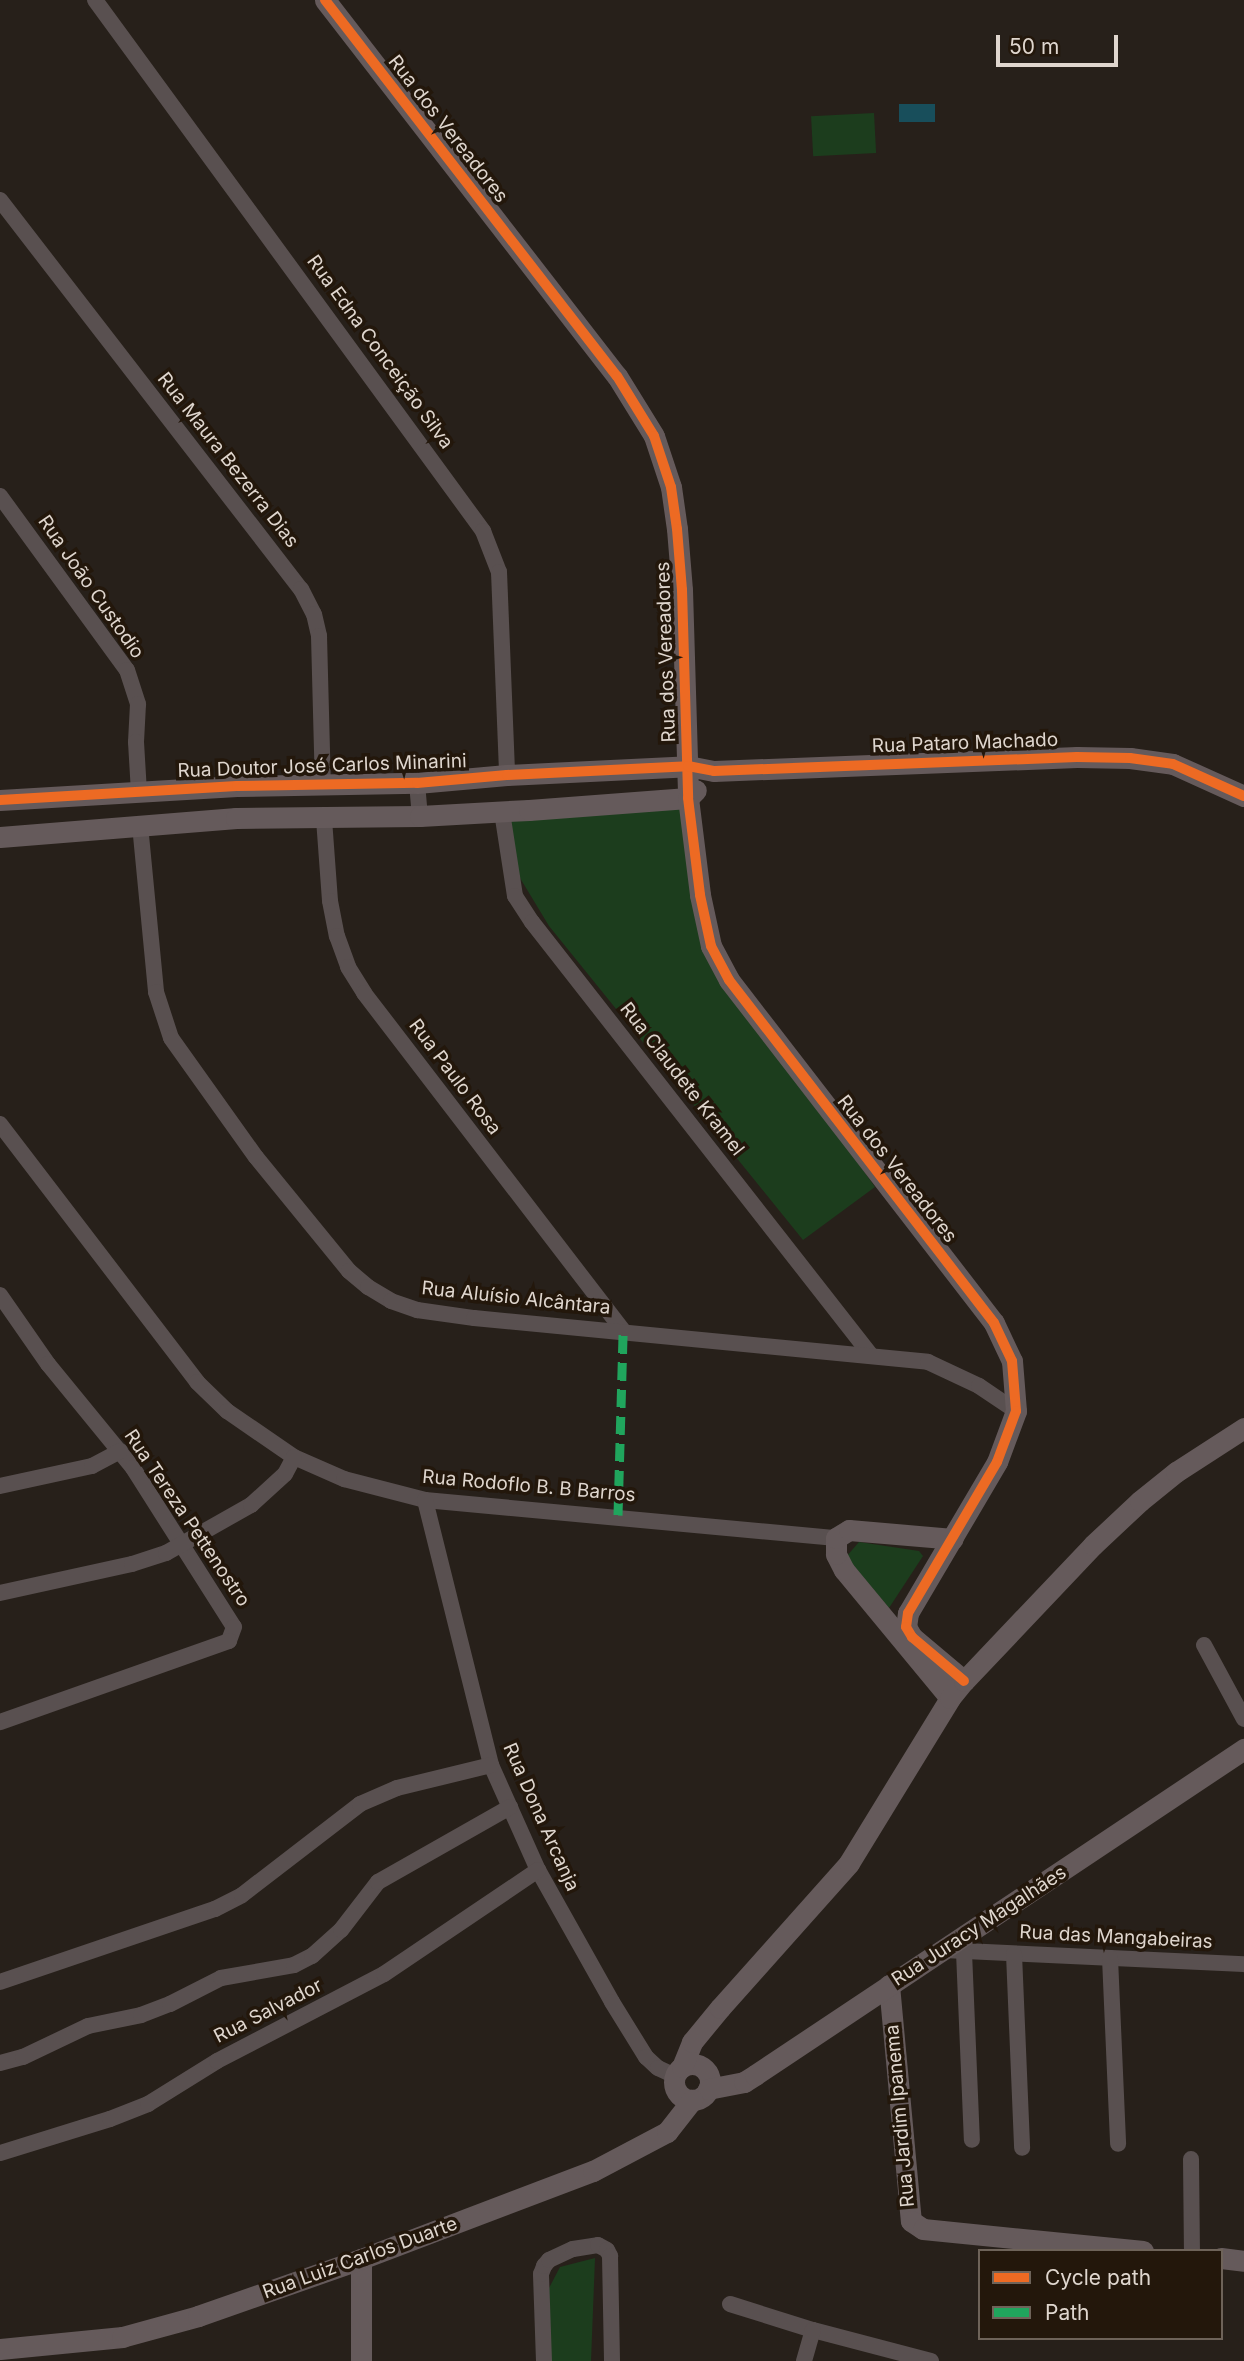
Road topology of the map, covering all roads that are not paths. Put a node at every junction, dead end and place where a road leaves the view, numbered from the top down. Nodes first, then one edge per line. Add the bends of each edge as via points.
1 (95, 0) edge
2 (325, 0) edge
3 (0, 200) edge
4 (0, 496) edge
5 (688, 766) junction
6 (714, 771) junction
7 (507, 775) junction
8 (417, 783) junction
9 (323, 784) junction
10 (237, 786) junction
11 (139, 792) junction
12 (1242, 794) edge
13 (688, 798) junction
14 (0, 800) edge
15 (502, 811) junction
16 (420, 816) junction
17 (236, 818) junction
18 (324, 819) junction
19 (140, 825) junction
20 (0, 837) edge
21 (0, 1124) edge
22 (0, 1294) edge
23 (623, 1331) junction
24 (870, 1354) junction
25 (1016, 1411) junction
26 (1244, 1428) edge
27 (120, 1451) junction
28 (294, 1457) junction
29 (0, 1486) edge
30 (425, 1500) junction
31 (835, 1538) junction
32 (953, 1539) junction
33 (183, 1544) junction
34 (0, 1593) edge
35 (1204, 1645) dead end
36 (957, 1690) junction
37 (1244, 1718) edge
38 (0, 1722) edge
39 (1244, 1749) edge
40 (491, 1765) junction
41 (510, 1807) junction
42 (538, 1870) junction
43 (954, 1951) junction
44 (1014, 1954) junction
45 (1110, 1958) junction
46 (1244, 1964) edge
47 (2, 1979) edge
48 (889, 1985) junction
49 (709, 2023) junction
50 (0, 2063) edge
51 (679, 2071) junction
52 (702, 2087) junction
53 (972, 2140) dead end
54 (1118, 2144) dead end
55 (1023, 2148) dead end
56 (0, 2152) edge
57 (1191, 2159) dead end
58 (1123, 2249) edge
59 (1192, 2249) edge
60 (1223, 2258) edge
61 (361, 2259) junction
62 (1244, 2261) edge
63 (730, 2304) dead end
64 (813, 2330) junction
65 (0, 2349) edge
66 (362, 2361) edge
67 (544, 2361) edge
68 (612, 2361) edge
69 (804, 2361) edge
70 (931, 2361) edge

1 - 7 street, Rua Edna Conceição Silva via 483,531 499,572
2 - 5 street, Rua dos Vereadores via 617,376 654,436 671,487 677,529
3 - 9 street, Rua Maura Bezerra Dias via 306,597 320,636
4 - 11 street, Rua João Custodio via 127,670 138,704
5 - 6 street, Rua Pataro Machado
5 - 7 street, Rua Doutor José Carlos Minarini
5 - 13 street, Rua dos Vereadores
6 - 12 street, Rua Pataro Machado via 1130,758 1174,764
6 - 13 street
7 - 8 street, Rua Doutor José Carlos Minarini
8 - 9 street, Rua Doutor José Carlos Minarini
8 - 16 street
9 - 10 street, Rua Doutor José Carlos Minarini
10 - 11 street, Rua Doutor José Carlos Minarini
10 - 17 street
11 - 14 street, Rua Doutor José Carlos Minarini
13 - 15 street
13 - 25 street, Rua dos Vereadores via 711,946 729,980 994,1323 1012,1360
15 - 16 street
15 - 24 street, Rua Claudete Kramel via 515,896 532,922
16 - 18 street
17 - 18 street
17 - 19 street
18 - 23 street, Rua Paulo Rosa via 330,901 348,967
19 - 20 street
19 - 23 street, Rua Aluísio Alcântara via 156,992 171,1038 257,1157 349,1271 391,1301 417,1310
21 - 28 street, Rua Rodoflo B. B Barros via 197,1382 248,1427
22 - 27 street, Rua Tereza Pettenostro via 48,1364
23 - 24 street, Rua Aluísio Alcântara
24 - 25 street, Rua Aluísio Alcântara via 928,1362 979,1386
25 - 32 street, Rua dos Vereadores via 996,1462
26 - 36 street via 1140,1501
27 - 29 street via 92,1466
27 - 33 street, Rua Tereza Pettenostro
28 - 30 street, Rua Rodoflo B. B Barros via 344,1479
28 - 33 street via 285,1474 251,1505
30 - 31 street, Rua Rodoflo B. B Barros
30 - 40 street, Rua Dona Arcanja
31 - 32 street via 849,1530
31 - 36 street via 844,1570
32 - 36 street, Rua dos Vereadores via 908,1613 906,1628
33 - 34 street via 132,1564
33 - 38 street, Rua Tereza Pettenostro via 234,1627 229,1641
35 - 37 street
36 - 49 street via 849,1863
39 - 43 street, Rua Juracy Magalhães
40 - 41 street, Rua Dona Arcanja
40 - 47 street via 397,1788 360,1804 242,1895 215,1909
41 - 42 street, Rua Dona Arcanja
41 - 50 street via 378,1882 341,1930 312,1956 294,1965 221,1978 170,2004 88,2026
42 - 51 street, Rua Dona Arcanja via 646,2057 658,2068
42 - 56 street, Rua Salvador via 384,1974 249,2043 148,2104
43 - 44 street, Rua das Mangabeiras
43 - 48 street, Rua Juracy Magalhães
43 - 53 street
44 - 45 street, Rua das Mangabeiras
44 - 55 street
45 - 46 street, Rua das Mangabeiras
45 - 54 street
48 - 52 street, Rua Juracy Magalhães via 744,2081
48 - 58 street, Rua Jardim Ipanema via 911,2221 923,2229
49 - 51 street via 692,2042
49 - 52 street
51 - 52 street via 695,2064
51 - 52 street via 677,2092
52 - 61 street, Rua Luiz Carlos Duarte via 667,2132 593,2171
57 - 59 street
60 - 62 street
61 - 65 street, Rua Luiz Carlos Duarte via 131,2335
61 - 66 street
63 - 64 street
64 - 69 street
64 - 70 street
67 - 68 street via 544,2266 573,2249 598,2245 610,2256

